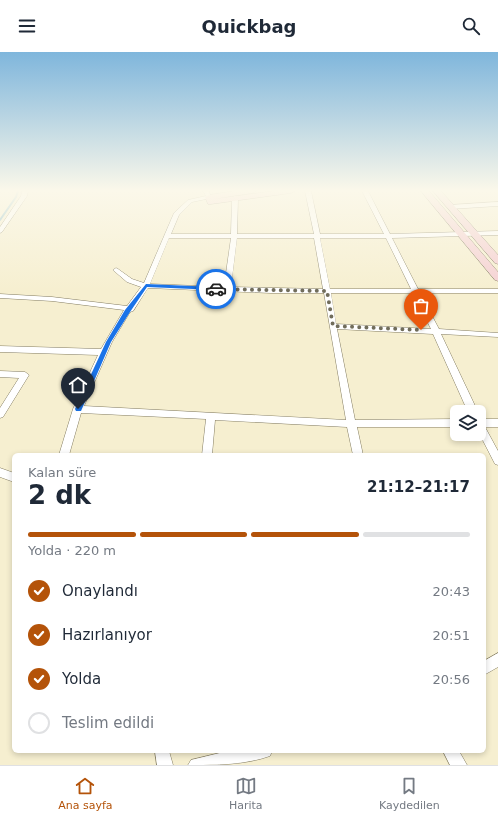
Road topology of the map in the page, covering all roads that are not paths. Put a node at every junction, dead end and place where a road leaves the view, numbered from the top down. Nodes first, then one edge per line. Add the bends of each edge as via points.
1 (172, 224) edge
2 (234, 224) edge
3 (315, 224) edge
4 (382, 224) edge
5 (452, 224) edge
6 (465, 224) edge
7 (498, 233) edge
8 (460, 234) junction
9 (475, 235) junction
10 (167, 236) junction
11 (234, 236) junction
12 (318, 236) junction
13 (387, 236) junction
14 (498, 262) edge
15 (116, 270) dead end
16 (498, 278) edge
17 (146, 286) junction
18 (228, 289) junction
19 (327, 291) junction
20 (415, 291) junction
21 (498, 291) edge
22 (0, 296) edge
23 (130, 309) junction
24 (333, 326) junction
25 (436, 331) junction
26 (498, 335) edge
27 (0, 349) edge
28 (104, 352) junction
29 (0, 374) edge
30 (470, 405) edge
31 (78, 409) junction
32 (0, 414) edge
33 (211, 416) junction
34 (498, 423) edge
35 (351, 424) junction
36 (450, 424) edge
37 (486, 424) edge
38 (486, 438) edge
39 (65, 453) edge
40 (207, 453) edge
41 (358, 453) edge
42 (498, 461) edge
43 (0, 472) edge
44 (12, 477) edge
45 (498, 660) edge
46 (486, 667) edge
47 (162, 753) edge
48 (255, 753) edge
49 (451, 753) edge
50 (164, 765) edge
51 (196, 765) edge
52 (459, 765) edge

1 - 10 street
2 - 11 street
3 - 12 street
4 - 13 street
5 - 8 main road
6 - 9 main road
7 - 9 street
8 - 9 street
8 - 13 street
8 - 16 main road
9 - 14 main road
10 - 11 street
10 - 17 street
11 - 12 street
11 - 18 street
12 - 13 street
12 - 19 street
13 - 20 street
15 - 17 street via 133,284
17 - 18 street
17 - 23 street
18 - 19 street
19 - 20 street
19 - 24 street
20 - 21 street
20 - 25 street
22 - 23 street via 52,299
23 - 28 street
24 - 25 street
24 - 35 street
25 - 26 street
25 - 30 street
27 - 28 street
28 - 31 street
29 - 32 street via 26,374
31 - 33 street
31 - 39 street
33 - 35 street
33 - 40 street
34 - 37 street
35 - 36 street
35 - 41 street
38 - 42 street
43 - 44 street
45 - 46 street
47 - 50 street
48 - 51 street
49 - 52 street

